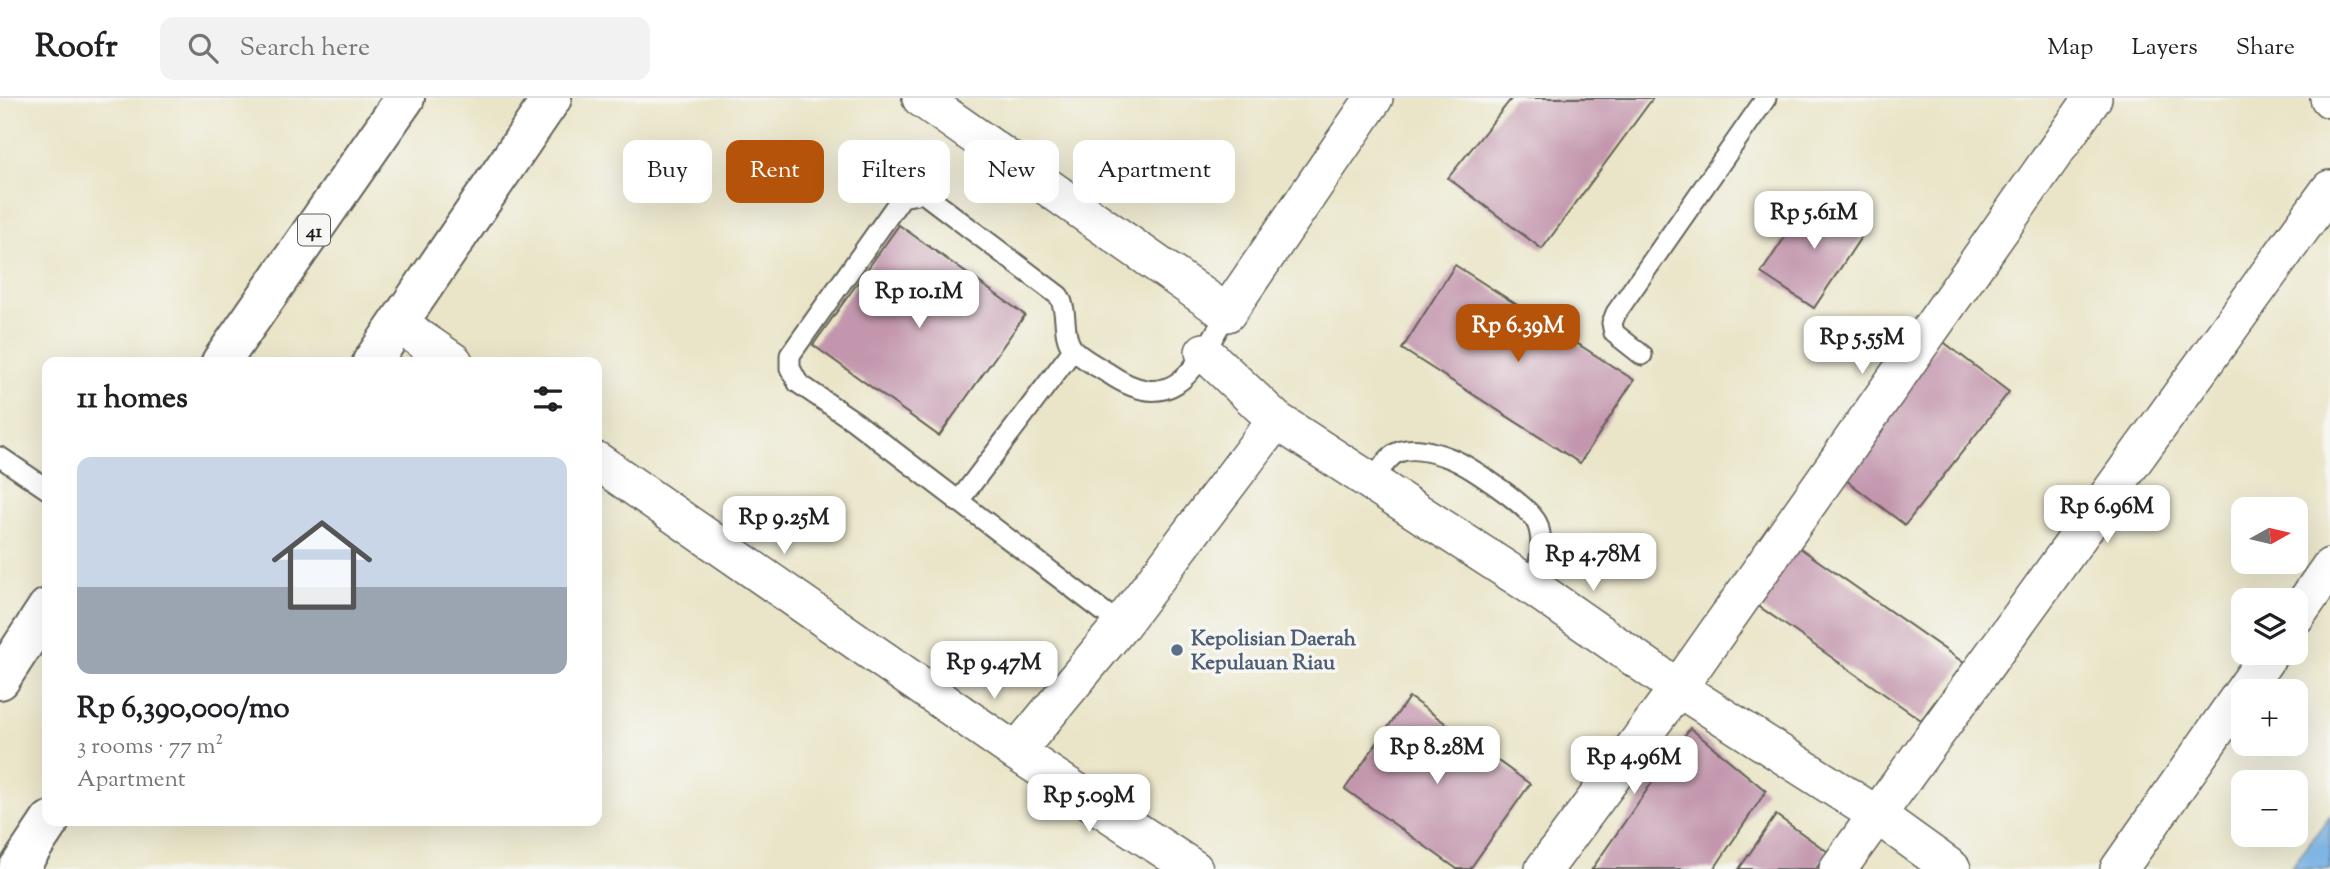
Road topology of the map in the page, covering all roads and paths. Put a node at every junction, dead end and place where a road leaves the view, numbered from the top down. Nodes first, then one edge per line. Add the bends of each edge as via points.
1 (405, 98) edge
2 (552, 98) edge
3 (921, 98) edge
4 (1374, 98) edge
5 (1766, 98) edge
6 (2093, 98) edge
7 (2330, 188) edge
8 (1227, 313) junction
9 (399, 324) junction
10 (1073, 349) junction
11 (1204, 352) junction
12 (1642, 355) dead end
13 (224, 357) edge
14 (376, 357) edge
15 (447, 357) edge
16 (1276, 419) junction
17 (0, 457) edge
18 (602, 464) edge
19 (1371, 483) junction
20 (42, 486) edge
21 (958, 502) junction
22 (2330, 567) edge
23 (1533, 587) junction
24 (2308, 599) edge
25 (42, 616) edge
26 (1121, 625) junction
27 (2262, 665) edge
28 (0, 680) edge
29 (1678, 688) junction
30 (1016, 752) junction
31 (1877, 815) junction
32 (47, 826) edge
33 (18, 869) edge
34 (1194, 869) edge
35 (1544, 869) edge
36 (1838, 869) edge
37 (1952, 869) edge
38 (2119, 869) edge

1 - 13 highway, 41
2 - 9 highway
3 - 8 street
4 - 8 street
5 - 12 lane via 1616,313 1614,333
6 - 29 street
7 - 31 street
8 - 11 lane
9 - 14 highway
9 - 15 street
10 - 11 lane via 1126,386 1158,392 1194,370
10 - 21 lane
10 - 21 lane via 1066,337 1059,296 933,199 923,193 902,197 790,355 790,368 798,383
11 - 16 street
16 - 19 street
16 - 26 street
17 - 20 lane
18 - 30 street
19 - 23 street
19 - 23 lane via 1391,456 1417,449 1449,457 1480,475 1530,513 1537,524 1541,539
21 - 26 lane
22 - 24 street
23 - 29 street
25 - 28 highway
26 - 30 street
27 - 38 street
29 - 31 street
29 - 35 street
30 - 34 street
31 - 36 street
31 - 37 street
32 - 33 highway

